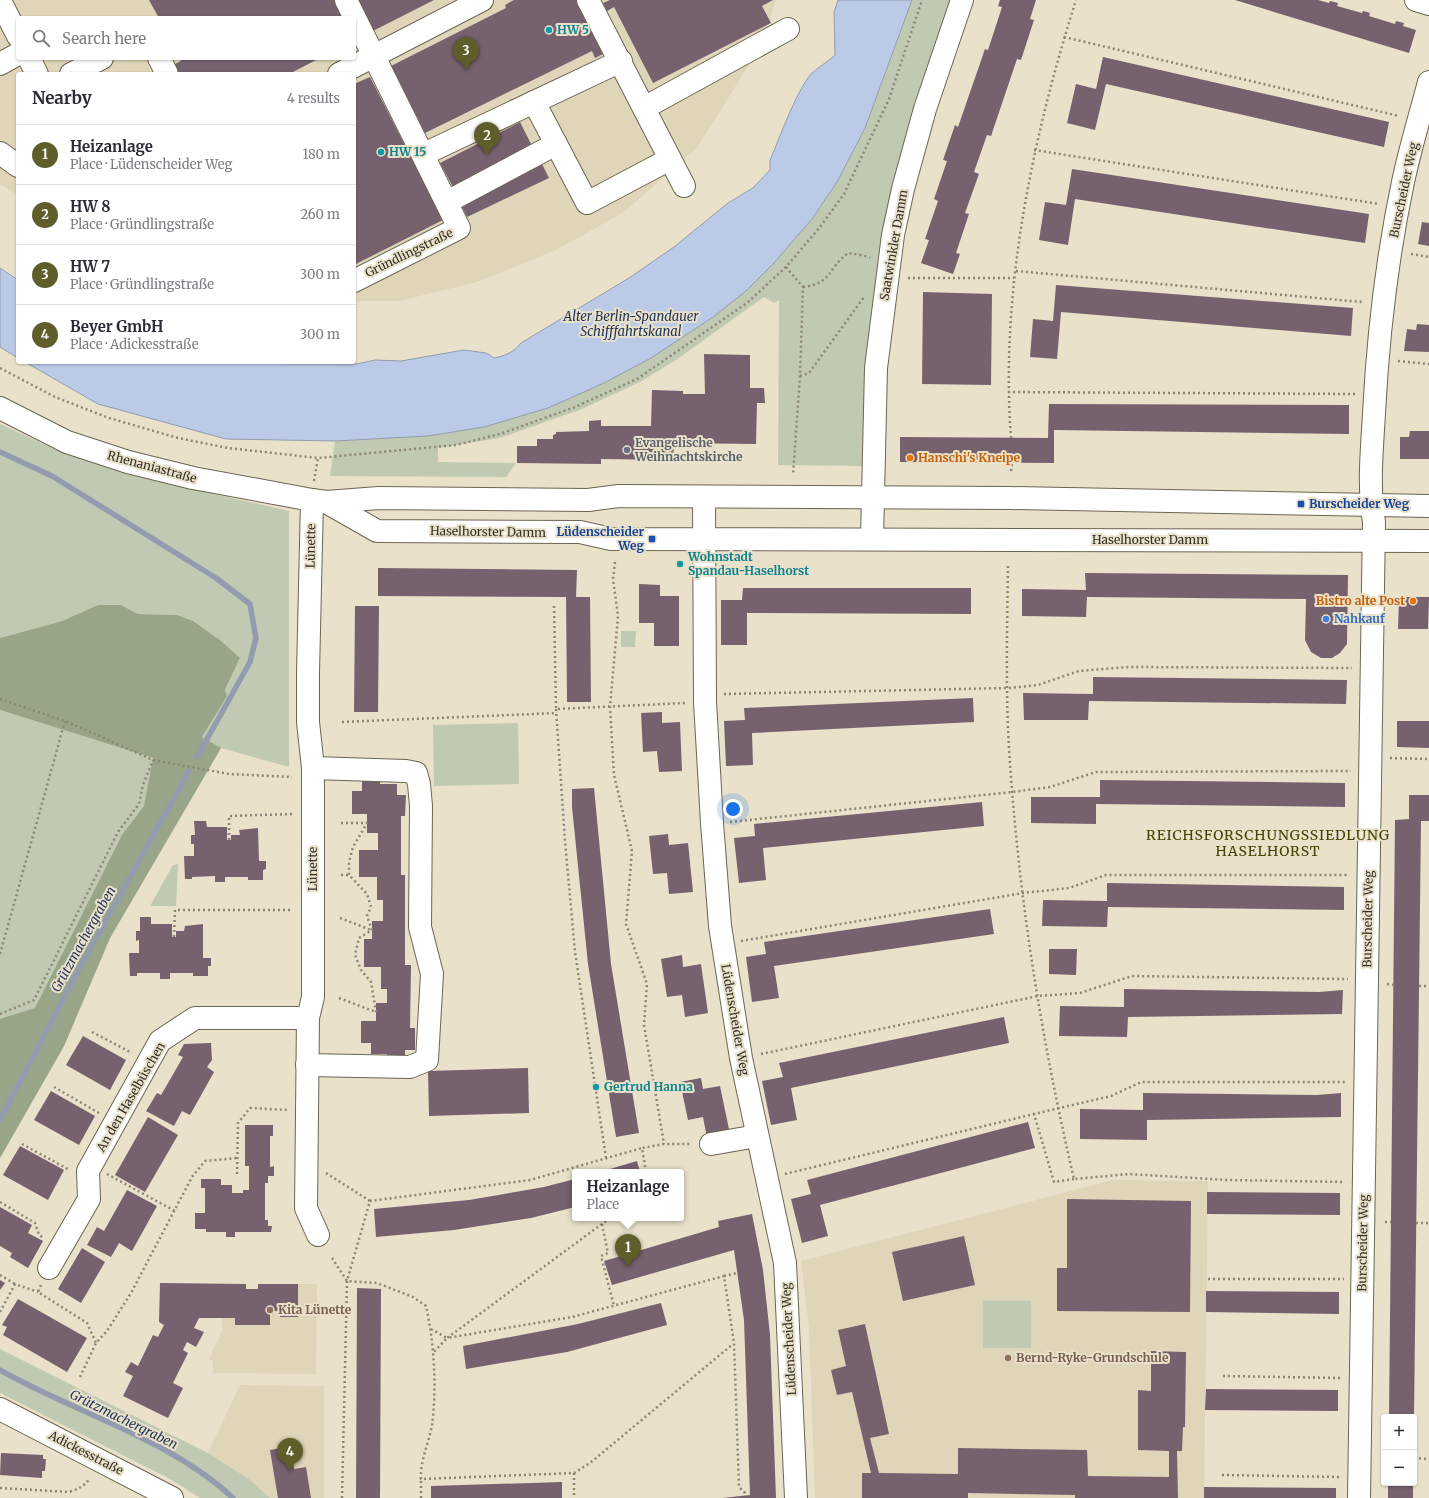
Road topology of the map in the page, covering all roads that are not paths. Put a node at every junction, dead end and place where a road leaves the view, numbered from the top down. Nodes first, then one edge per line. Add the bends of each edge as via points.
1 (346, 0) edge
2 (482, 0) edge
3 (588, 0) edge
4 (962, 0) edge
5 (1416, 0) edge
6 (0, 1) edge
7 (1429, 4) edge
8 (354, 16) edge
9 (356, 20) edge
10 (788, 28) dead end
11 (16, 32) edge
12 (16, 55) edge
13 (374, 56) junction
14 (30, 60) edge
15 (98, 60) edge
16 (160, 60) edge
17 (621, 61) junction
18 (0, 64) edge
19 (36, 72) edge
20 (75, 72) edge
21 (166, 72) edge
22 (343, 72) edge
23 (1429, 82) edge
24 (534, 102) junction
25 (644, 108) junction
26 (556, 144) junction
27 (0, 154) edge
28 (424, 154) junction
29 (670, 159) junction
30 (16, 165) edge
31 (684, 186) dead end
32 (447, 202) junction
33 (356, 280) edge
34 (0, 408) edge
35 (704, 497) junction
36 (873, 498) junction
37 (319, 501) junction
38 (1371, 506) junction
39 (1429, 506) edge
40 (704, 539) junction
41 (872, 539) junction
42 (1373, 540) junction
43 (1429, 541) edge
44 (313, 768) junction
45 (308, 1018) junction
46 (307, 1066) junction
47 (757, 1136) junction
48 (711, 1144) road end
49 (318, 1235) dead end
50 (49, 1268) road end
51 (0, 1409) edge
52 (172, 1498) edge
53 (796, 1498) edge
54 (1359, 1498) edge

1 - 8 street, Gründlingstraße
2 - 13 street
3 - 17 street
4 - 36 street, Saatwinkler Damm via 925,109 902,189 893,235 876,368
5 - 7 street
6 - 11 street
9 - 13 street, Gründlingstraße
10 - 25 street
12 - 18 street
13 - 22 street
13 - 28 street, Gründlingstraße
14 - 19 street
15 - 20 street
16 - 21 street
17 - 24 street
17 - 25 street
23 - 38 street, Burscheider Weg via 1403,182 1386,278 1376,374
24 - 26 street
24 - 28 street
25 - 29 street
26 - 29 street via 587,203
26 - 32 street
27 - 30 street
28 - 32 street, Gründlingstraße
29 - 31 street
32 - 33 street, Gründlingstraße via 459,228
34 - 37 street, Rhenaniastraße via 67,442 128,462 193,478
35 - 36 street
35 - 37 street via 619,496 588,500 379,498
35 - 40 street
36 - 38 street via 1018,498
36 - 41 street
37 - 40 street, Haselhorster Damm via 377,530 580,532 611,539
37 - 44 street, Lünette via 308,722
38 - 39 street
38 - 42 street, Burscheider Weg via 1374,522
40 - 41 street, Haselhorster Damm
40 - 47 street, Lüdenscheider Weg via 705,698 722,944
41 - 42 street, Haselhorster Damm
42 - 43 street, Haselhorster Damm
42 - 54 street, Burscheider Weg
44 - 45 street, Lünette via 313,997
44 - 46 street via 416,773 421,806 420,927 432,974 427,1060 410,1067
45 - 46 street, Lünette
45 - 50 street, An den Haselbüschen via 195,1018 160,1041 90,1173 88,1199
46 - 49 street, Lünette via 306,1208
47 - 48 street
47 - 53 street, Lüdenscheider Weg via 785,1263
51 - 52 street, Adickesstraße

